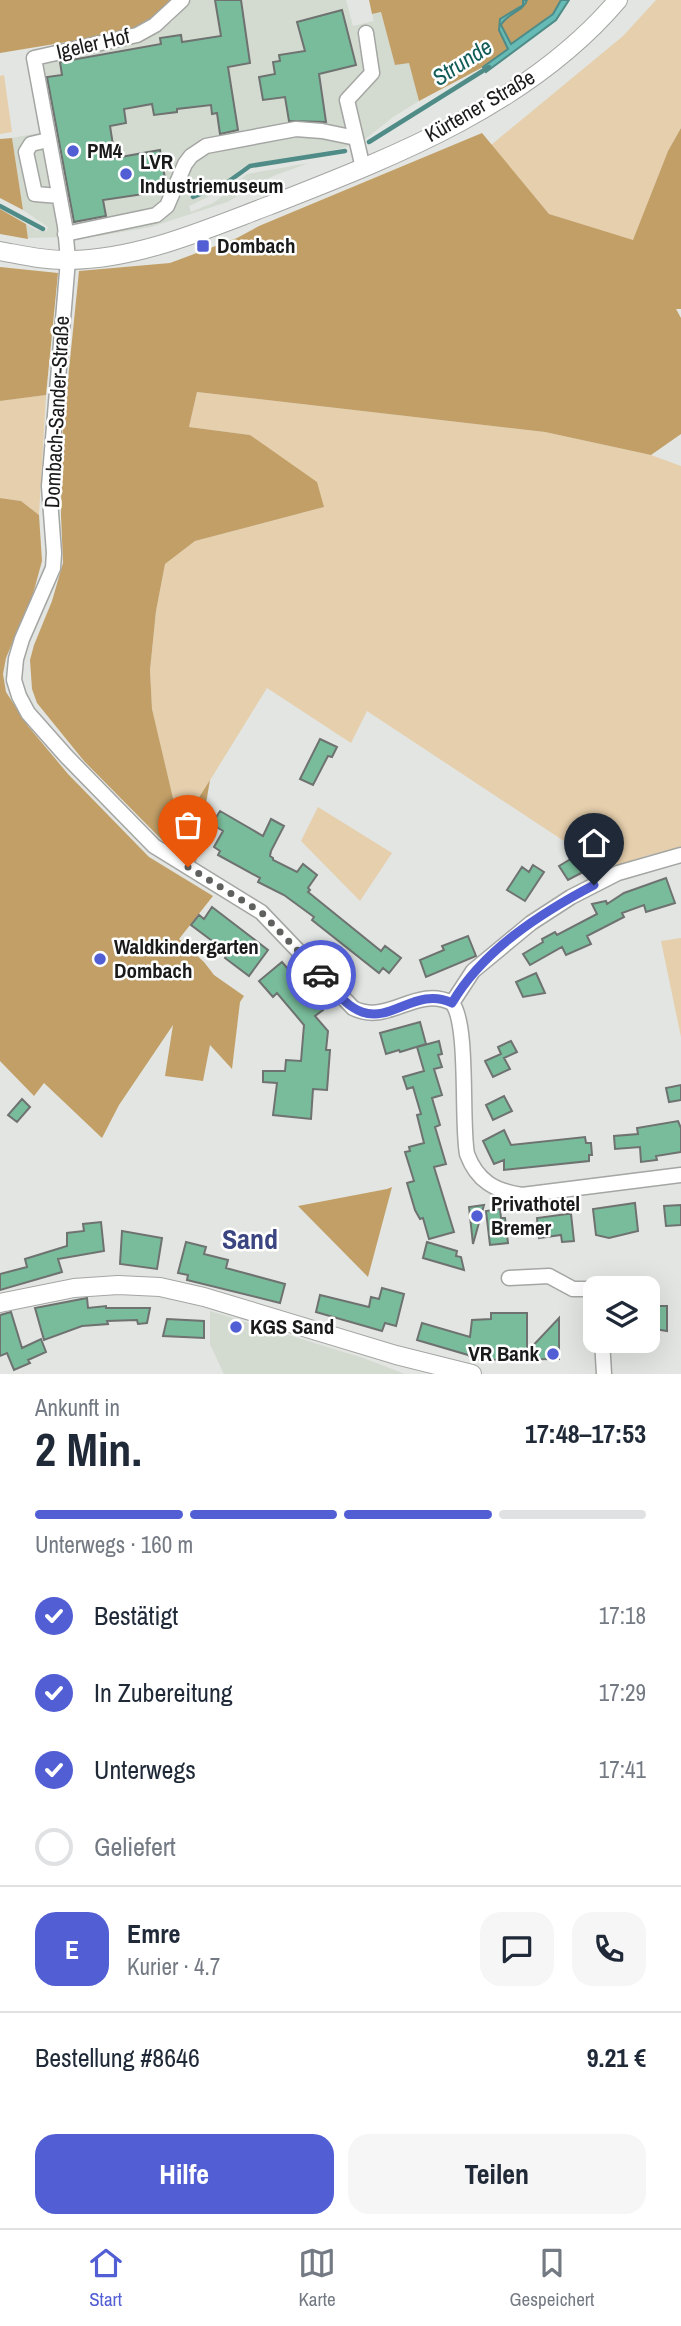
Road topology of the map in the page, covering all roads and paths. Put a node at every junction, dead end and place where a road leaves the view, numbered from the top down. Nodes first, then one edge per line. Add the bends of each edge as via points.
1 (181, 0) edge
2 (618, 0) edge
3 (366, 33) dead end
4 (356, 138) junction
5 (48, 141) junction
6 (363, 169) junction
7 (59, 196) junction
8 (65, 234) junction
9 (0, 251) edge
10 (68, 260) junction
11 (681, 855) edge
12 (452, 1003) junction
13 (681, 1175) edge
14 (509, 1278) dead end
15 (583, 1289) edge
16 (0, 1303) edge
17 (603, 1353) edge
18 (467, 1374) edge
19 (472, 1374) edge
20 (604, 1374) edge

1 - 5 street, Igeler Hof via 137,35 34,58
2 - 6 main road, Kürtener Straße via 524,84
3 - 4 street via 372,73 347,100
4 - 6 street
4 - 8 street via 296,129 206,146 185,164 167,206 156,215
5 - 7 street
5 - 7 street via 31,144 26,152 35,194
6 - 10 main road, Kürtener Straße via 178,240
7 - 8 street
8 - 10 street
9 - 10 main road, Kürtener Straße
10 - 12 street, Dombach-Sander-Straße via 49,486 54,553 16,659 14,680 19,696 67,757 154,846 261,912 353,1007 371,1014 427,998
11 - 12 street via 618,873 571,897 473,971
12 - 13 street via 459,1014 467,1154 492,1187 522,1195
14 - 15 street via 549,1276 573,1289
16 - 18 main road via 74,1288 160,1287
17 - 20 street
18 - 19 main road

